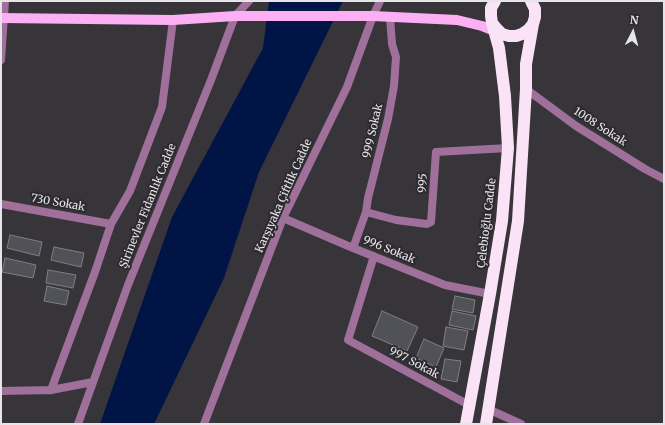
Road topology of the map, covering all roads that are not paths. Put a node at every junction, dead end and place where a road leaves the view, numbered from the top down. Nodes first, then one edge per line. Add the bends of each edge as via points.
1 (5, 1) edge
2 (249, 1) edge
3 (380, 1) edge
4 (495, 1) edge
5 (534, 4) edge
6 (235, 16) junction
7 (373, 16) junction
8 (390, 17) junction
9 (3, 19) edge
10 (173, 20) junction
11 (533, 24) junction
12 (496, 29) junction
13 (1, 60) edge
14 (526, 89) junction
15 (508, 148) junction
16 (664, 179) edge
17 (1, 204) edge
18 (366, 212) junction
19 (283, 218) junction
20 (111, 224) junction
21 (353, 248) junction
22 (374, 256) junction
23 (490, 294) junction
24 (93, 382) junction
25 (52, 390) junction
26 (1, 391) edge
27 (469, 405) junction
28 (488, 409) junction
29 (78, 424) edge
30 (204, 424) edge
31 (466, 424) edge
32 (486, 424) edge
33 (521, 424) edge

1 - 9 street
2 - 6 street, Şirinevler Fidanlık Cadde
3 - 7 street, Karşıyaka Çiftlik Cadde
4 - 12 highway, Çelebioğlu Cadde via 491,8 491,16
5 - 11 highway
6 - 7 main road
6 - 10 main road
6 - 24 street, Şirinevler Fidanlık Cadde via 128,285
7 - 8 main road
7 - 19 street, Karşıyaka Çiftlik Cadde via 347,87
8 - 12 main road via 457,20
8 - 18 street, 999 Sokak via 392,44 396,57 394,86
9 - 10 main road
9 - 13 street
10 - 20 street via 162,107 130,191
11 - 12 highway via 528,30 516,36 509,36
11 - 14 highway via 526,64
12 - 15 highway, Çelebioğlu Cadde via 505,96
14 - 16 street, 1008 Sokak via 576,126
14 - 28 highway via 518,221
15 - 18 street, 995 via 436,152 431,222 428,224 396,220
15 - 23 highway, Çelebioğlu Cadde via 502,221
17 - 20 street, 730 Sokak
18 - 21 street, 999 Sokak
19 - 21 street, 996 Sokak
19 - 30 street, Karşıyaka Çiftlik Cadde
20 - 25 street
21 - 22 street, 996 Sokak
22 - 23 street, 996 Sokak via 445,285
22 - 27 street, 997 Sokak via 348,340
23 - 27 highway, Çelebioğlu Cadde
24 - 25 street
24 - 29 street, Şirinevler Fidanlık Cadde
25 - 26 street
27 - 31 highway, Çelebioğlu Cadde
28 - 32 highway
28 - 33 street

